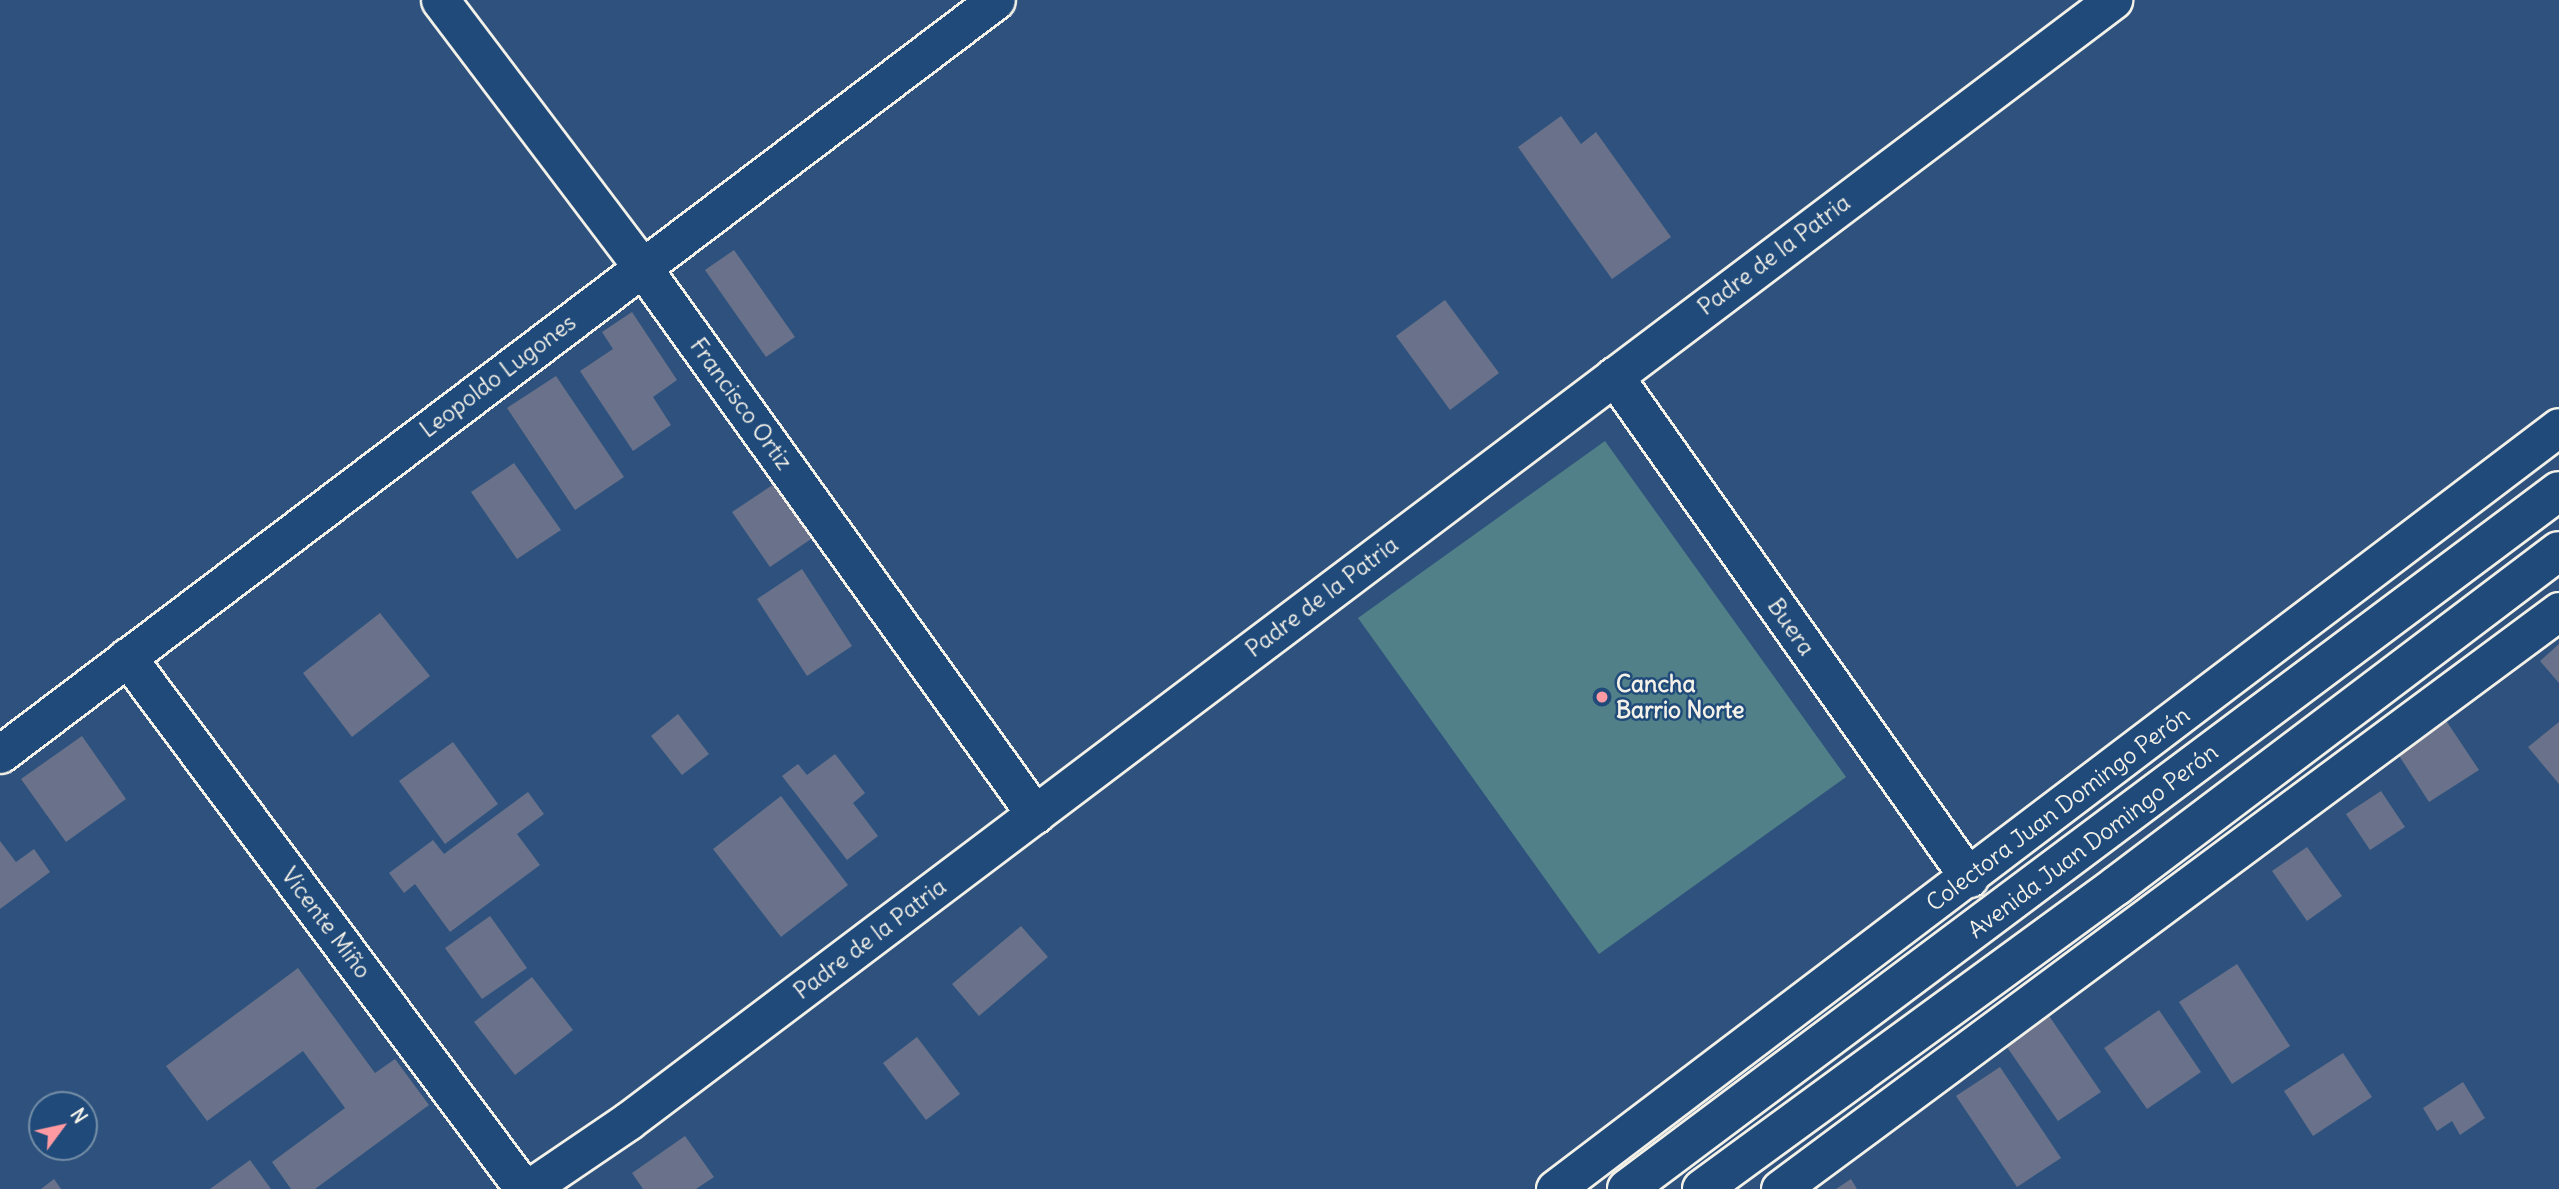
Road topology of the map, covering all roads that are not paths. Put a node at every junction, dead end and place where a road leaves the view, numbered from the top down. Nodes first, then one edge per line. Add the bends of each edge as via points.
1 (440, 0) edge
2 (996, 0) edge
3 (2113, 0) edge
4 (642, 267) junction
5 (1614, 376) junction
6 (2559, 427) edge
7 (2559, 491) edge
8 (2559, 551) edge
9 (2559, 611) edge
10 (127, 656) junction
11 (0, 754) edge
12 (1035, 814) junction
13 (1969, 878) junction
14 (526, 1189) edge
15 (1555, 1189) edge
16 (1627, 1189) edge
17 (1702, 1189) edge
18 (1780, 1189) edge

1 - 4 street, Francisco Ortiz
2 - 4 street, Leopoldo Lugones
3 - 5 street, Padre de la Patria
4 - 10 street, Leopoldo Lugones
4 - 12 street, Francisco Ortiz
5 - 12 street, Padre de la Patria
5 - 13 street, Buera
6 - 13 street, Colectora Juan Domingo Perón
7 - 16 main road, Avenida Juan Domingo Perón
8 - 17 main road via 2116,886
9 - 18 street
10 - 11 street, Leopoldo Lugones
10 - 14 street, Vicente Miño
12 - 14 street, Padre de la Patria via 628,1121
13 - 15 street, Colectora Juan Domingo Perón

